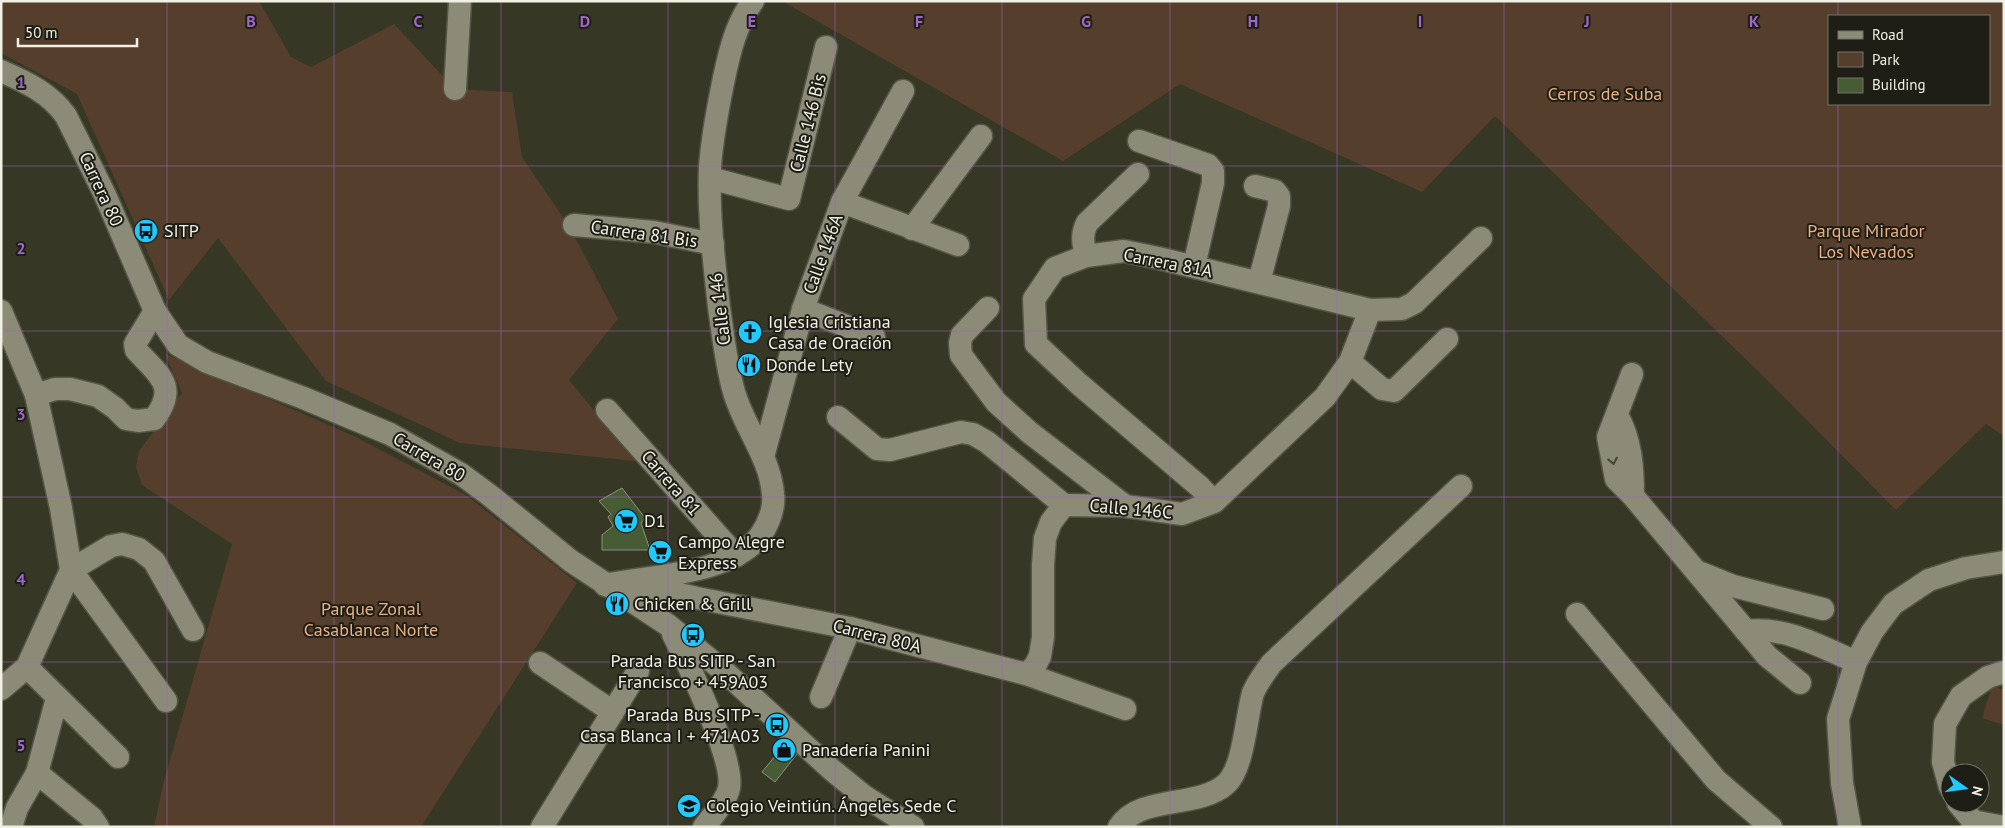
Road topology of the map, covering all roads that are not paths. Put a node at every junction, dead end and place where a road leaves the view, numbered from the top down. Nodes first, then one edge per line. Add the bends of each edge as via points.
1 (460, 1) edge
2 (754, 1) edge
3 (826, 47) dead end
4 (1, 71) edge
5 (456, 89) dead end
6 (903, 92) dead end
7 (981, 136) dead end
8 (1139, 141) dead end
9 (1138, 174) dead end
10 (710, 178) junction
11 (1255, 186) dead end
12 (842, 202) junction
13 (574, 225) dead end
14 (912, 229) junction
15 (1481, 238) dead end
16 (712, 244) junction
17 (958, 245) dead end
18 (1086, 256) junction
19 (1194, 266) junction
20 (1259, 282) junction
21 (988, 308) dead end
22 (803, 309) junction
23 (1370, 310) junction
24 (1, 311) edge
25 (155, 311) junction
26 (874, 337) dead end
27 (1447, 338) dead end
28 (1350, 362) junction
29 (1632, 374) dead end
30 (36, 395) junction
31 (607, 410) dead end
32 (838, 417) dead end
33 (763, 457) junction
34 (1461, 486) dead end
35 (1214, 502) junction
36 (1064, 505) junction
37 (1125, 506) junction
38 (736, 556) junction
39 (2004, 562) edge
40 (71, 570) junction
41 (1698, 572) junction
42 (614, 583) junction
43 (1823, 608) dead end
44 (1577, 614) dead end
45 (668, 625) junction
46 (850, 628) junction
47 (193, 630) dead end
48 (1746, 631) junction
49 (1856, 662) junction
50 (540, 663) dead end
51 (26, 667) junction
52 (638, 671) dead end
53 (2004, 672) edge
54 (1026, 674) junction
55 (1800, 683) dead end
56 (1, 689) edge
57 (821, 697) dead end
58 (57, 698) junction
59 (166, 701) dead end
60 (1125, 709) dead end
61 (613, 712) junction
62 (118, 757) dead end
63 (1943, 763) edge
64 (37, 773) junction
65 (1971, 813) edge
66 (1986, 825) edge
67 (11, 827) edge
68 (98, 827) edge
69 (542, 827) edge
70 (704, 827) edge
71 (913, 827) edge
72 (1119, 827) edge
73 (1772, 827) edge
74 (1850, 827) edge

1 - 5 street
2 - 10 street, Calle 146 via 739,24 730,47 719,99
3 - 10 street, Calle 146 Bis via 789,199
4 - 25 street, Carrera 80 via 47,95 66,116 105,195
6 - 12 street, Calle 146A
7 - 14 street
8 - 19 street via 1208,165 1213,171
9 - 18 street via 1087,223 1082,241
10 - 16 street, Calle 146
11 - 20 street via 1275,191 1279,196
12 - 14 street
12 - 22 street, Calle 146A
13 - 16 street, Carrera 81 Bis via 654,232
14 - 17 street
15 - 23 street, Carrera 81A via 1414,302 1402,309
16 - 33 street, Calle 146 via 730,376
18 - 19 street, Carrera 81A via 1124,251
18 - 35 street, Carrera 81A via 1055,268 1034,299 1036,344
19 - 20 street, Carrera 81A
20 - 23 street, Carrera 81A
21 - 37 street via 962,335 961,355 996,402 1028,432
22 - 26 street
22 - 33 street, Calle 146A
23 - 28 street, Calle 146C
24 - 30 street
25 - 30 street via 135,344 136,350 162,379 166,393 163,407 154,419 126,419 98,396 70,389 55,389
25 - 42 street, Carrera 80 via 178,345 190,353 390,434 461,474 571,562
27 - 28 street via 1394,391 1382,389
28 - 35 street, Calle 146C via 1325,397
29 - 41 street via 1608,437 1616,479
30 - 40 street
31 - 38 street, Carrera 81
32 - 36 street via 877,449 890,450 961,432 973,434
33 - 38 street, Calle 146 via 771,477 772,509 759,537
34 - 72 street via 1271,664 1254,691 1236,771 1226,784 1210,794 1146,808 1123,820
35 - 37 street, Calle 146C via 1182,514
36 - 37 street, Calle 146C
36 - 54 street, Calle 146C via 1051,522 1045,538 1043,637 1040,656
38 - 42 street, Calle 146 via 690,571
39 - 49 street via 1966,568 1929,580 1893,604 1872,632
40 - 47 street via 111,546 122,544 139,549 154,561
40 - 51 street
40 - 59 street
41 - 43 street via 1733,586
41 - 48 street
42 - 45 street, Carrera 80
42 - 46 street, Carrera 80A
44 - 73 street via 1716,780
45 - 70 street via 694,678 730,776 729,789
45 - 71 street, Carrera 80 via 832,770 864,796
46 - 54 street, Carrera 80A
46 - 57 street
48 - 49 street via 1780,631
48 - 55 street via 1767,656
49 - 74 street via 1838,720 1842,783
50 - 61 street
51 - 56 street
51 - 58 street
52 - 61 street
53 - 63 street via 1988,677 1961,696 1945,724
54 - 60 street, Carrera 80A
58 - 62 street
58 - 64 street
61 - 69 street
64 - 67 street via 17,808
64 - 68 street via 92,818
65 - 66 street

